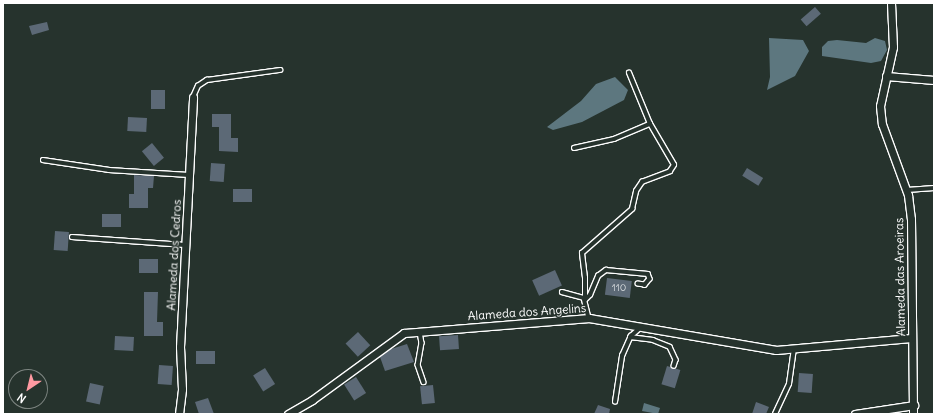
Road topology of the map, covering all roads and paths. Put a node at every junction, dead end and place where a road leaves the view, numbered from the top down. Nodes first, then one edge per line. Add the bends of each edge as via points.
1 (891, 3) edge
2 (280, 70) dead end
3 (629, 73) dead end
4 (886, 76) junction
5 (934, 80) edge
6 (193, 98) joint
7 (650, 124) junction
8 (574, 148) dead end
9 (43, 160) dead end
10 (189, 175) junction
11 (934, 188) edge
12 (906, 190) junction
13 (72, 237) dead end
14 (186, 246) junction
15 (638, 284) dead end
16 (562, 292) dead end
17 (585, 300) junction
18 (588, 318) junction
19 (643, 325) junction
20 (420, 332) junction
21 (630, 337) junction
22 (911, 338) junction
23 (794, 348) junction
24 (674, 366) dead end
25 (424, 382) dead end
26 (614, 402) dead end
27 (914, 405) junction
28 (179, 414) edge
29 (288, 414) edge
30 (775, 414) edge
31 (855, 414) edge
32 (913, 414) edge

1 - 4 street, Alameda das Aroeiras via 893,47
2 - 6 lane via 207,80 198,86
3 - 7 lane
4 - 5 street
4 - 12 street, Alameda das Aroeiras via 880,101 881,120
6 - 10 street, Alameda dos Cedros
7 - 8 lane via 614,139
7 - 17 lane via 674,165 670,171 642,182 636,191 632,209 582,253
9 - 10 lane via 109,170
10 - 14 street, Alameda dos Cedros
11 - 12 lane
12 - 22 street, Alameda das Aroeiras via 912,234
13 - 14 lane
14 - 28 street, Alameda dos Cedros
15 - 17 lane via 645,285 650,279 648,274 606,270 598,276 590,295
16 - 17 lane
17 - 18 lane
18 - 19 street, Alameda dos Angelins
18 - 20 street, Alameda dos Angelins
19 - 21 lane
19 - 23 street, Alameda dos Angelins via 776,350
20 - 25 lane via 422,343 418,365
20 - 29 street, Alameda dos Angelins via 404,333 312,400
21 - 24 lane via 653,340 670,347 676,360
21 - 26 lane via 622,356
22 - 23 street, Alameda dos Angelins
22 - 27 street, Alameda das Aroeiras
23 - 30 lane via 789,384
27 - 31 street
27 - 32 street, Alameda das Aroeiras

